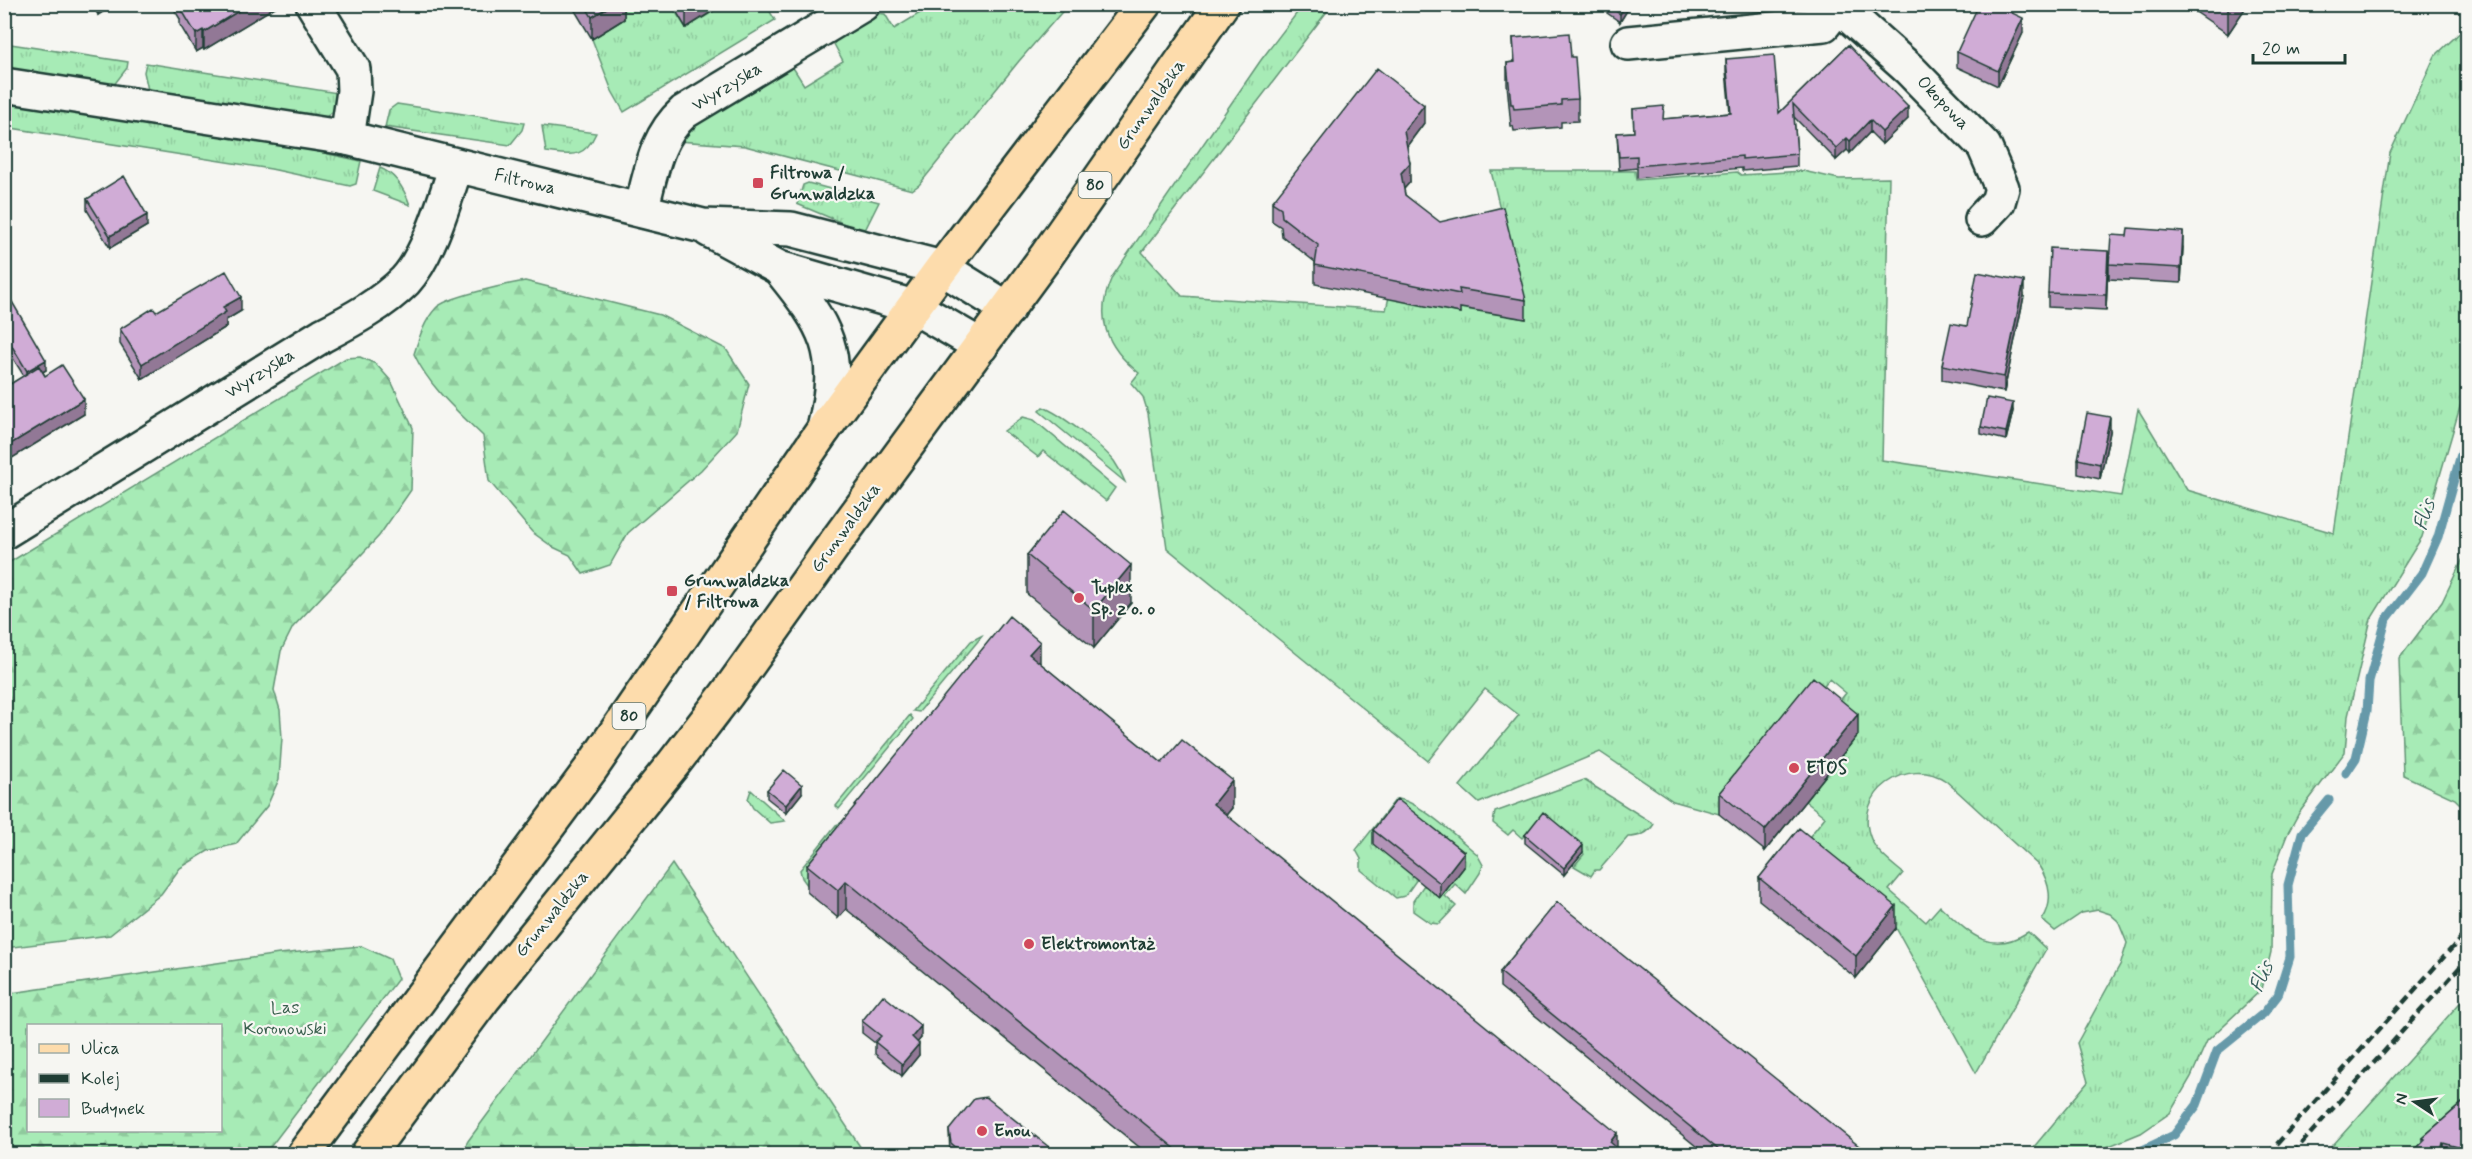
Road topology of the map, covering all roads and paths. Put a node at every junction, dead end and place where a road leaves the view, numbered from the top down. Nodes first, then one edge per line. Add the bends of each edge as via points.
1 (313, 4) edge
2 (863, 4) edge
3 (1144, 4) edge
4 (1222, 4) edge
5 (1837, 5) edge
6 (1628, 44) dead end
7 (4, 85) edge
8 (347, 138) junction
9 (456, 166) junction
10 (640, 210) junction
11 (1982, 219) dead end
12 (703, 226) junction
13 (779, 268) junction
14 (942, 268) junction
15 (914, 307) junction
16 (1008, 309) junction
17 (981, 346) junction
18 (824, 429) junction
19 (4, 532) edge
20 (304, 1155) edge
21 (368, 1155) edge

1 - 8 street via 353,69
2 - 10 street, Wyrzyska via 675,119 660,143
3 - 14 main road, 80
4 - 16 main road, Grunwaldzka / 80
5 - 6 street, Okopowa via 1824,24
5 - 11 street, Okopowa via 1909,69 1984,146 2002,188 1998,202
7 - 8 street, Filtrowa
8 - 9 street, Filtrowa
9 - 10 street, Filtrowa
9 - 19 street, Wyrzyska via 443,207 419,258 405,280 388,295 358,318 323,335
10 - 12 street, Filtrowa
12 - 13 street, Filtrowa
12 - 14 street, Filtrowa via 790,229
13 - 15 street, Filtrowa
13 - 18 street via 810,306 831,350 833,384
14 - 15 main road, 80
14 - 16 street, Filtrowa
15 - 17 street, Filtrowa
15 - 18 main road, 80
16 - 17 main road, Grunwaldzka / 80
17 - 21 main road, Grunwaldzka / 80 via 720,703 484,998
18 - 20 main road, 80 via 597,761

